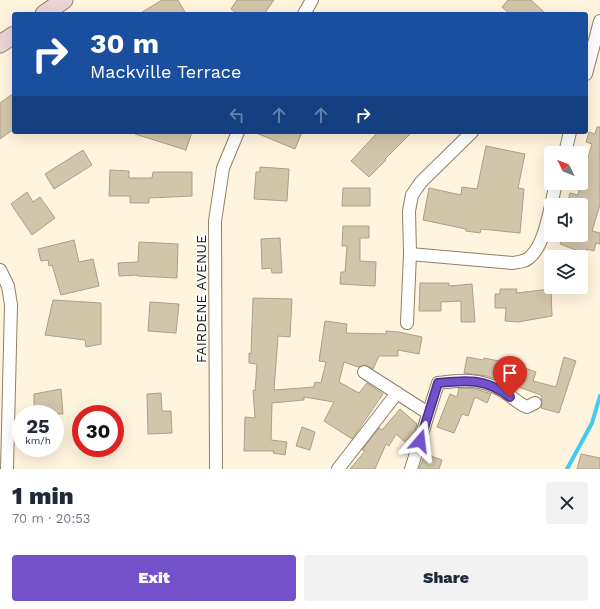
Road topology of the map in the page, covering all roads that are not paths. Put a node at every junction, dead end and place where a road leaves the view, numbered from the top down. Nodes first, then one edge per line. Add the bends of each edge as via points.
1 (312, 0) edge
2 (60, 1) edge
3 (46, 12) edge
4 (305, 12) edge
5 (599, 23) edge
6 (588, 30) edge
7 (12, 36) edge
8 (0, 44) edge
9 (588, 66) edge
10 (237, 134) edge
11 (470, 134) edge
12 (570, 134) edge
13 (567, 146) edge
14 (554, 190) edge
15 (410, 254) junction
16 (0, 270) edge
17 (407, 323) dead end
18 (364, 372) dead end
19 (397, 394) junction
20 (535, 403) dead end
21 (428, 413) junction
22 (7, 469) edge
23 (216, 469) edge
24 (338, 469) edge
25 (411, 469) edge

1 - 4 street
2 - 3 main road
5 - 6 street
5 - 9 street
7 - 8 main road
10 - 23 street, FAIRDENE AVENUE via 223,168 216,221
11 - 15 street via 421,182 412,195 409,210
12 - 13 street
14 - 15 street via 540,242 530,257 522,262
15 - 17 street
16 - 22 street via 8,286 11,305
18 - 19 street
19 - 21 street
19 - 24 street
20 - 21 street via 527,407 502,390 462,379 438,383
21 - 25 street

